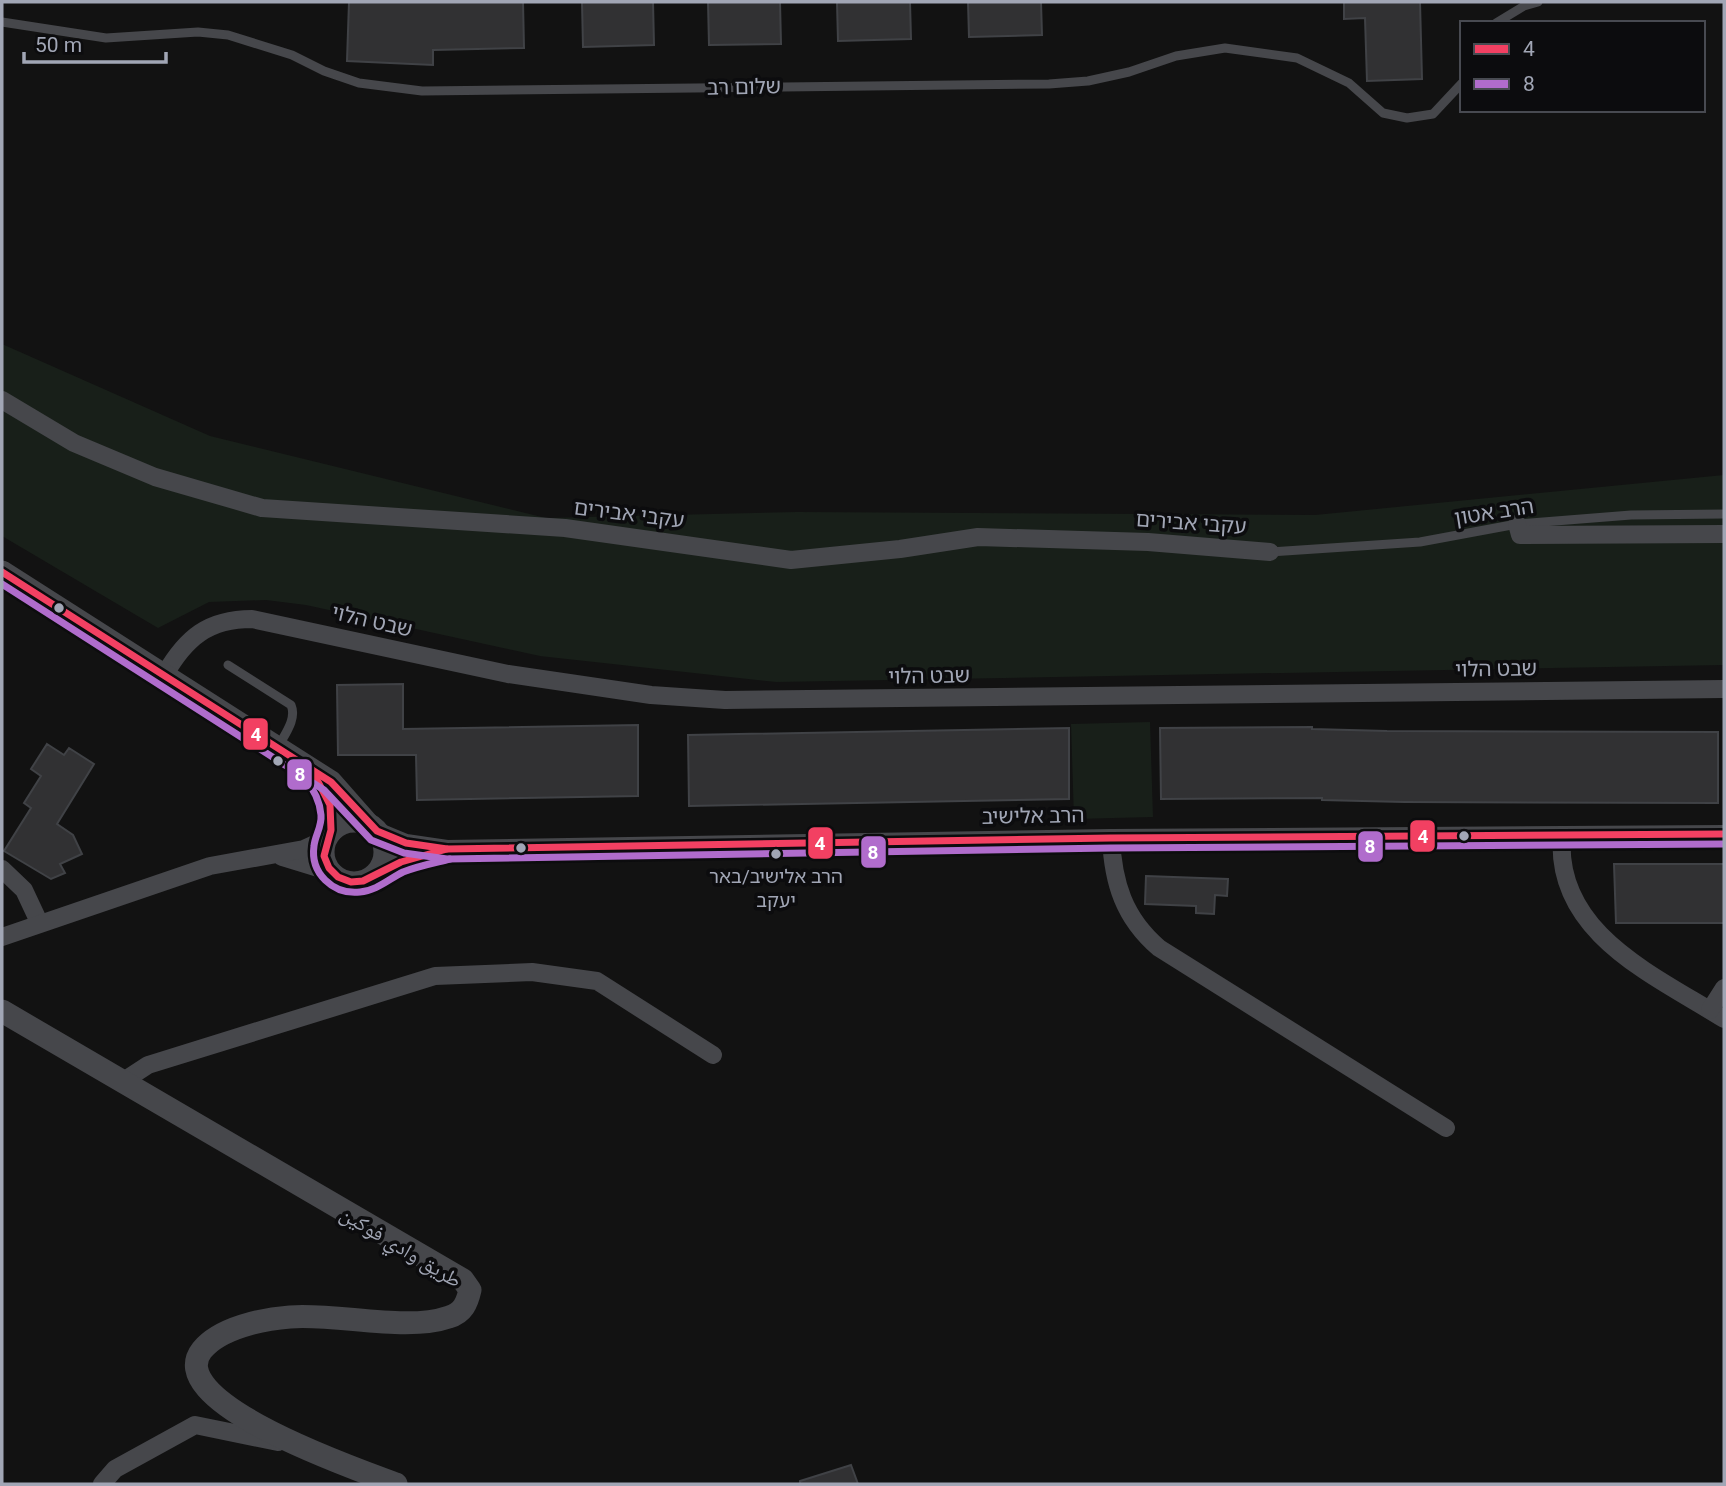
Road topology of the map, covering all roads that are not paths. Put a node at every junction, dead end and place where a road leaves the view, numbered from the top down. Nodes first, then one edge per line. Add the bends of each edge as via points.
1 (1538, 2) edge
2 (1499, 21) edge
3 (2, 22) edge
4 (1460, 85) edge
5 (2, 400) edge
6 (1724, 514) edge
7 (1517, 524) junction
8 (1724, 534) edge
9 (1270, 552) joint
10 (2, 572) edge
11 (228, 665) dead end
12 (165, 674) junction
13 (1724, 689) edge
14 (278, 747) junction
15 (312, 770) junction
16 (373, 828) junction
17 (1724, 834) edge
18 (329, 835) junction
19 (1562, 835) junction
20 (1111, 838) junction
21 (447, 849) junction
22 (268, 855) junction
23 (2, 869) edge
24 (331, 872) junction
25 (377, 873) junction
26 (39, 922) junction
27 (2, 937) edge
28 (1724, 988) edge
29 (2, 1011) edge
30 (1717, 1015) edge
31 (713, 1055) dead end
32 (122, 1082) junction
33 (1446, 1128) dead end
34 (290, 1444) junction
35 (102, 1484) edge
36 (396, 1484) edge

1 - 2 lane
3 - 4 lane, שלום רב via 106,38 198,32 228,35 359,83 422,90 1049,84 1088,81 1225,48 1297,58 1349,83 1383,113 1407,118 1433,114
5 - 9 street, עקבי אבירים via 74,443 143,472 262,508 565,528 791,559 978,537 1148,542
6 - 7 lane, הרב אטון
7 - 8 street via 1520,535
7 - 9 lane, הרב אטון via 1420,542
10 - 12 street
11 - 14 lane via 291,705 291,722
12 - 13 street, שבט הלוי via 185,643 202,629 224,621 252,619 508,674 651,695 725,700
12 - 14 street
14 - 15 street
15 - 16 street via 331,782
15 - 18 street via 328,800
16 - 18 street via 345,822
16 - 21 street via 406,843
16 - 25 street via 382,839 385,857
17 - 19 street, הרב אלישיב
18 - 22 street via 304,849
18 - 24 street via 324,856
19 - 20 street, הרב אלישיב
19 - 30 street via 1566,882 1585,920 1618,952
20 - 21 street, הרב אלישיב
20 - 33 street via 1121,898 1149,939
21 - 25 street
22 - 24 street
22 - 26 street via 210,866
23 - 26 street via 24,890
24 - 25 street via 359,882
26 - 27 street
28 - 30 street
29 - 32 street, طريق وادي فوکين
31 - 32 street via 597,981 532,972 435,976 148,1065
32 - 34 street, طريق وادي فوکين via 463,1280 470,1290 467,1305 451,1317 421,1322 290,1317 251,1325 211,1341 199,1353 196,1366 205,1385 223,1404
34 - 35 street via 195,1425 115,1469
34 - 36 street, طريق وادي فوکين

